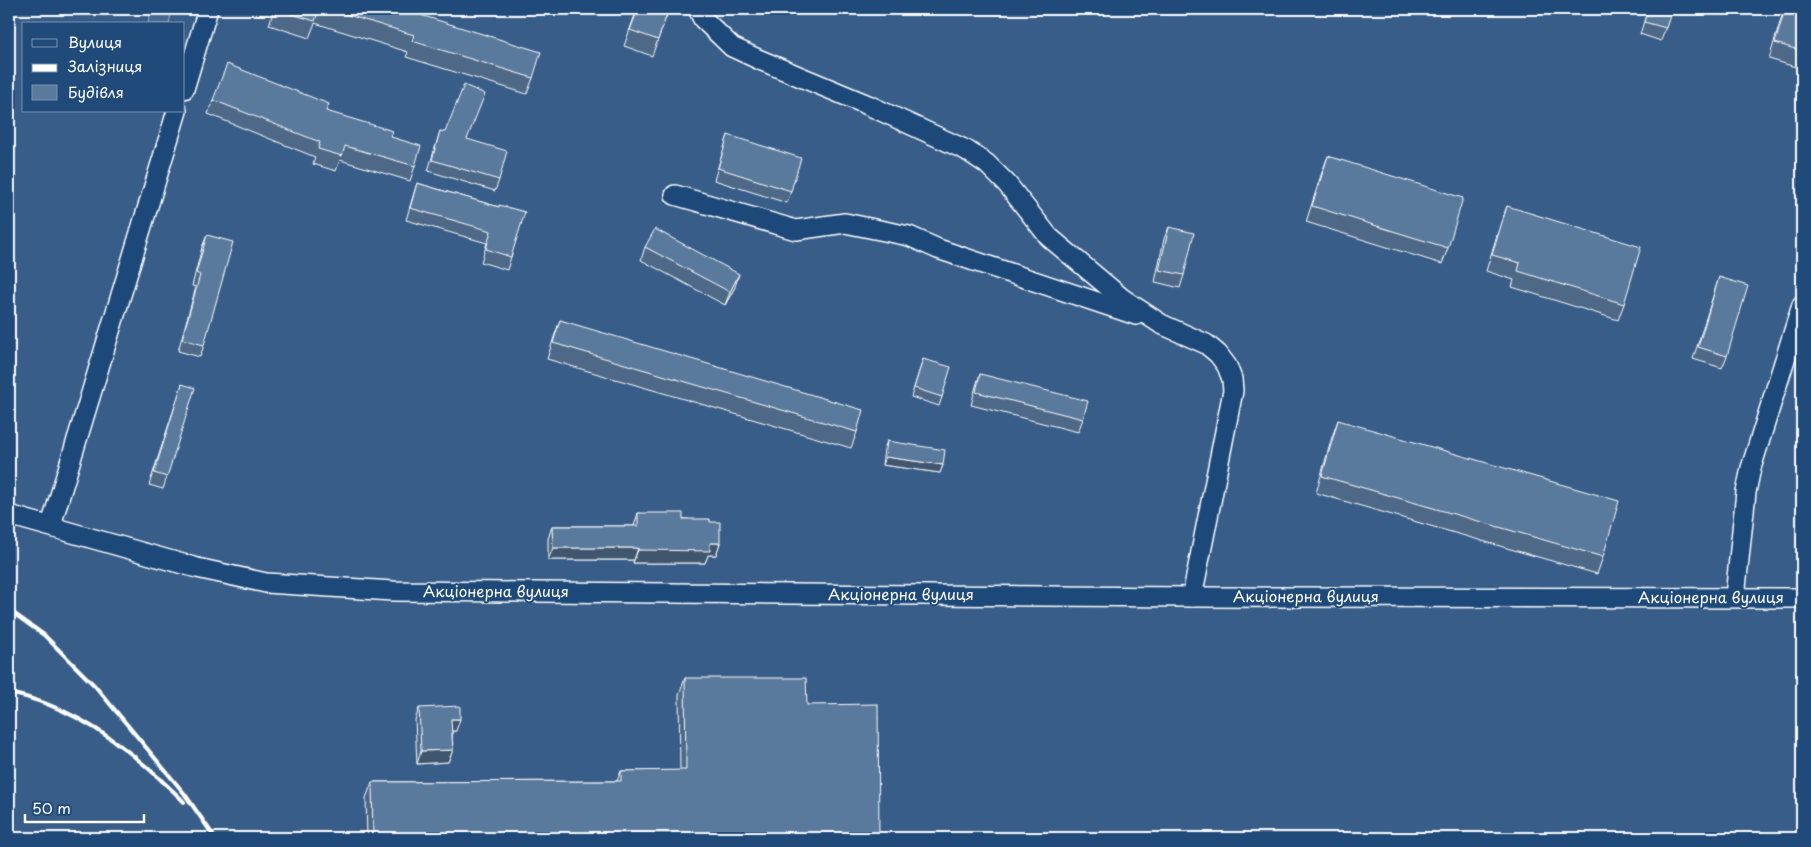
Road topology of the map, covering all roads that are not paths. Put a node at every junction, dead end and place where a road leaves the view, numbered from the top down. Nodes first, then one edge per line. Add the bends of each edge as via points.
1 (208, 9) edge
2 (698, 9) edge
3 (185, 86) edge
4 (177, 112) edge
5 (675, 195) dead end
6 (1802, 305) edge
7 (1161, 324) junction
8 (9, 515) edge
9 (51, 525) junction
10 (1192, 597) junction
11 (1735, 597) junction
12 (1802, 598) edge

1 - 3 street
2 - 7 street via 703,20 732,47 877,109 966,150 987,164 1049,237 1123,299
4 - 9 street
5 - 7 street via 796,230 845,223 909,236
6 - 11 street via 1751,468
7 - 10 street via 1206,344 1227,366 1232,380 1233,391
8 - 9 street, Акціонерна вулиця
9 - 10 street, Акціонерна вулиця via 197,568 266,583 393,591
10 - 11 street, Акціонерна вулиця
11 - 12 street, Акціонерна вулиця

